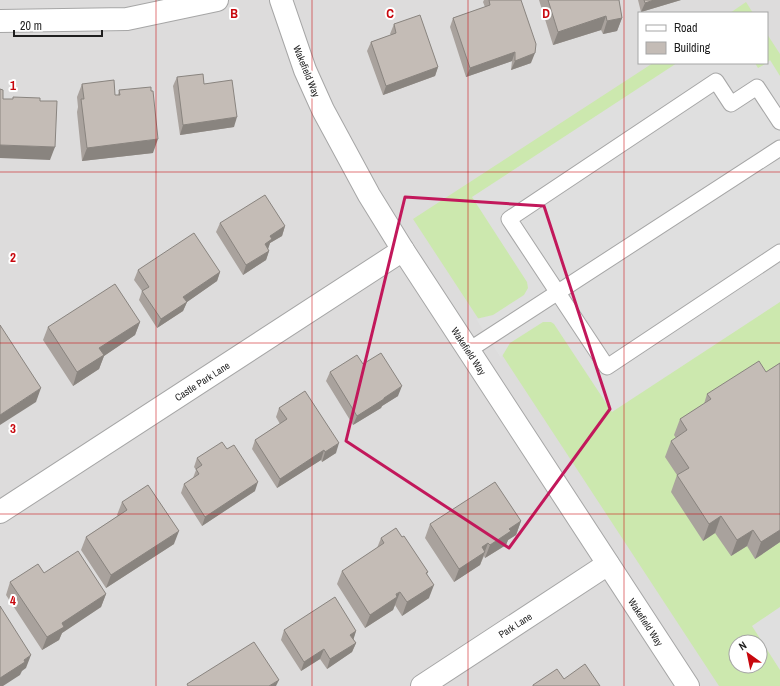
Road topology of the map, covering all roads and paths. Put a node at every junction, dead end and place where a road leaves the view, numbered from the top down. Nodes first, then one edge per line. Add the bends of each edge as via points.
1 (217, 0) edge
2 (281, 0) edge
3 (0, 21) edge
4 (780, 122) edge
5 (780, 148) edge
6 (403, 250) junction
7 (780, 252) edge
8 (558, 292) junction
9 (469, 350) junction
10 (0, 512) edge
11 (608, 564) junction
12 (422, 686) edge
13 (688, 686) edge

1 - 3 street via 127,19
2 - 6 street, Wakefield Way via 305,70 323,110 369,196
4 - 8 lane via 757,87 731,104 716,81 509,219
5 - 8 lane
6 - 9 street, Wakefield Way
6 - 10 street, Castle Park Lane
7 - 8 lane via 607,367
8 - 9 lane
9 - 11 street, Wakefield Way
11 - 12 street, Park Lane
11 - 13 street, Wakefield Way

